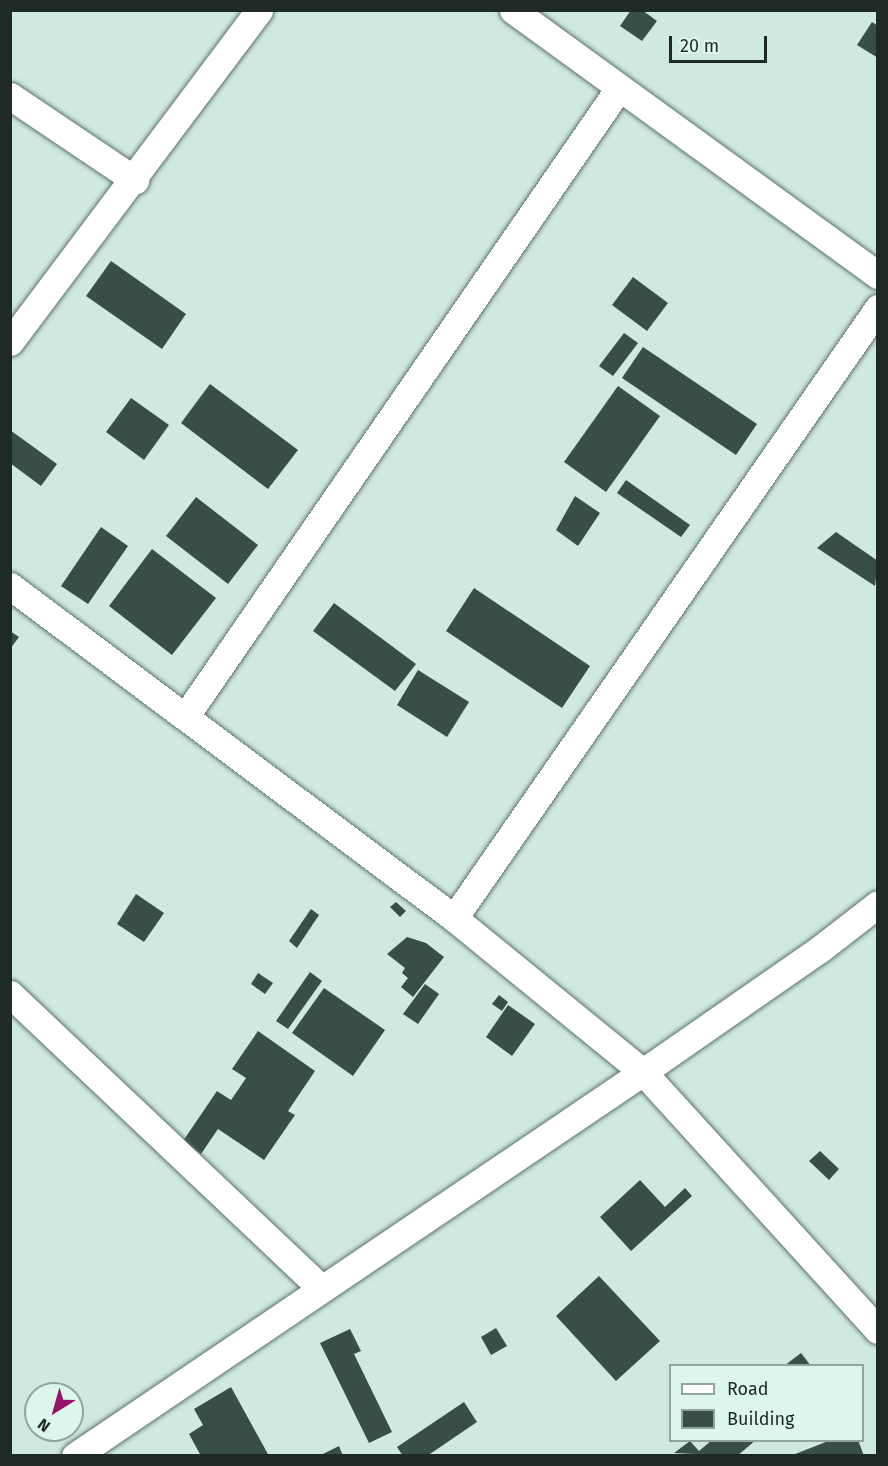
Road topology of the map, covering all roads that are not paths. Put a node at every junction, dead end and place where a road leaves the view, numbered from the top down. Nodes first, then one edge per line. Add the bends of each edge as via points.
1 (258, 10) edge
2 (513, 10) edge
3 (619, 88) junction
4 (10, 96) edge
5 (135, 180) junction
6 (878, 274) edge
7 (878, 308) edge
8 (10, 342) edge
9 (10, 586) edge
10 (185, 717) junction
11 (878, 904) edge
12 (454, 918) junction
13 (10, 994) edge
14 (643, 1072) junction
15 (321, 1288) junction
16 (878, 1330) edge
17 (75, 1455) edge

1 - 5 street
2 - 3 street
3 - 6 street
3 - 10 street
4 - 5 street
5 - 8 street
7 - 12 street
9 - 10 street
10 - 12 street
11 - 14 street
12 - 14 street
13 - 15 street
14 - 15 street
14 - 16 street
15 - 17 street

